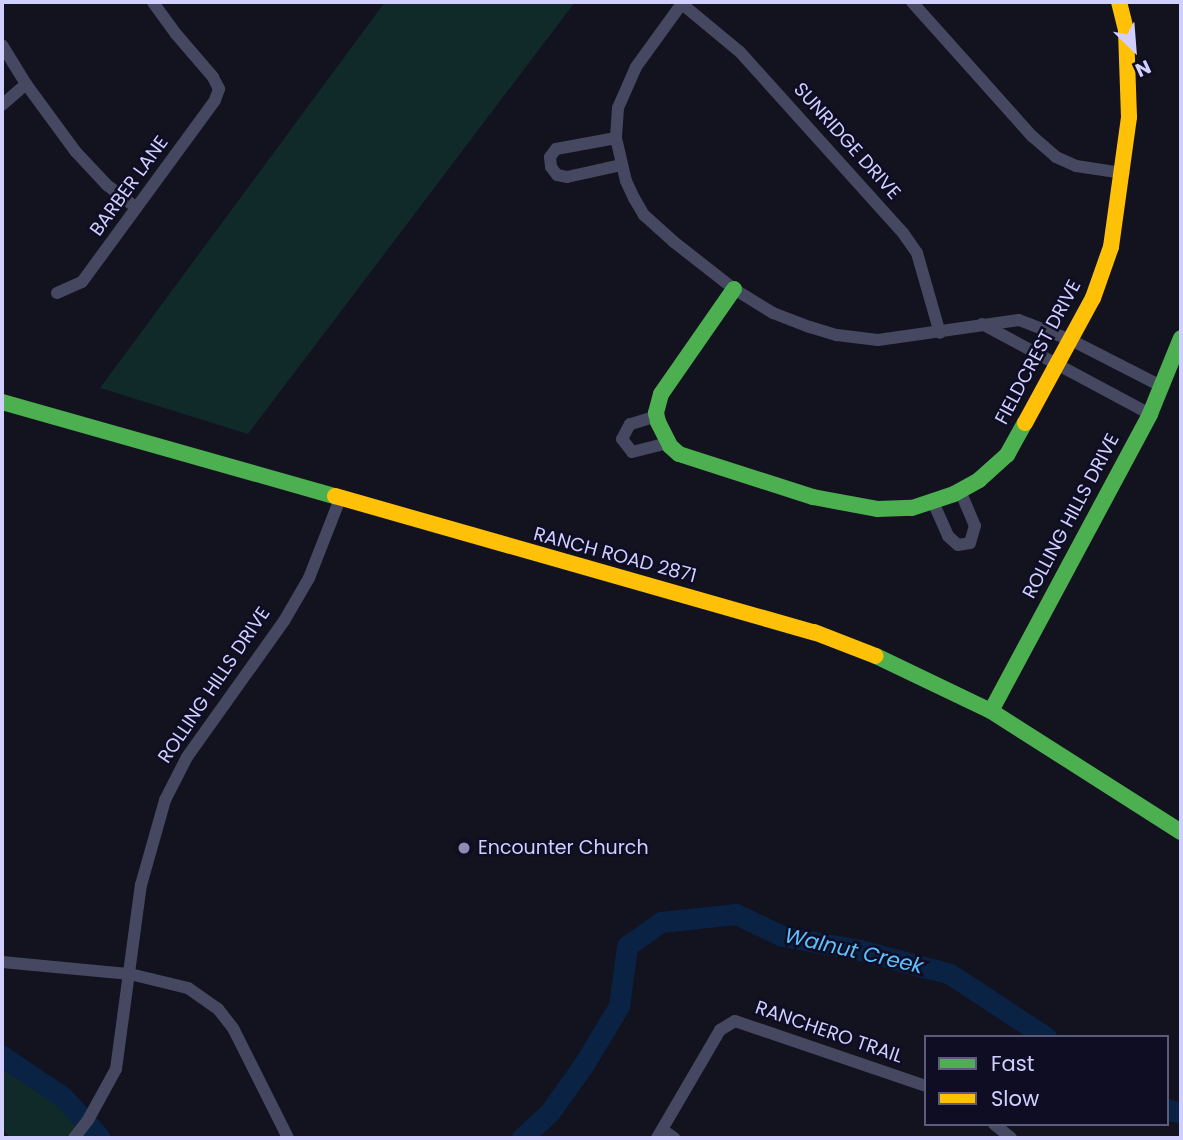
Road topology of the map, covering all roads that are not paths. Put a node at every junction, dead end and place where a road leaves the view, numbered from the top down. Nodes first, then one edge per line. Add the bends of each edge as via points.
1 (153, 2) edge
2 (912, 2) edge
3 (1119, 2) edge
4 (682, 3) edge
5 (2, 45) edge
6 (26, 84) junction
7 (2, 105) edge
8 (616, 138) junction
9 (621, 165) junction
10 (1123, 173) junction
11 (136, 208) junction
12 (734, 289) junction
13 (57, 293) dead end
14 (982, 324) junction
15 (940, 333) junction
16 (1181, 338) edge
17 (1072, 340) junction
18 (1057, 366) junction
19 (1163, 387) junction
20 (2, 402) edge
21 (1150, 414) junction
22 (656, 416) junction
23 (668, 443) junction
24 (960, 491) junction
25 (340, 499) junction
26 (933, 502) junction
27 (991, 711) junction
28 (1181, 832) edge
29 (2, 962) edge
30 (130, 974) junction
31 (924, 1085) edge
32 (996, 1126) edge
33 (660, 1134) edge
34 (74, 1138) edge
35 (288, 1138) edge
36 (674, 1138) edge
37 (1011, 1138) edge

1 - 11 street, BARBER LANE via 219,89
2 - 10 street via 1056,157 1076,166
3 - 10 street, FIELDCREST DRIVE via 1126,30 1129,117
4 - 8 street via 636,67 618,108
4 - 15 street, SUNRIDGE DRIVE via 740,52 903,233 916,253
5 - 6 street
6 - 7 street
6 - 11 street via 76,152
8 - 9 street
8 - 9 street via 556,149 550,157 551,167 557,175 567,177
9 - 12 street via 644,215
10 - 17 street, FIELDCREST DRIVE via 1111,247
11 - 13 street, BARBER LANE via 82,282
12 - 15 street via 773,313 837,335 878,340
12 - 22 street via 670,378
14 - 15 street
14 - 17 street via 1019,320
14 - 18 street
16 - 19 street, ROLLING HILLS DRIVE
17 - 18 street, FIELDCREST DRIVE
17 - 19 street
18 - 21 street
18 - 24 street, FIELDCREST DRIVE via 1007,455
19 - 21 street, ROLLING HILLS DRIVE
20 - 25 street, RANCH ROAD 2871
21 - 27 street, ROLLING HILLS DRIVE
22 - 23 street
22 - 23 street via 630,425 622,439 632,452
23 - 26 street, FIELDCREST DRIVE via 690,460 844,505 912,508
24 - 26 street, FIELDCREST DRIVE
24 - 26 street via 975,526 970,543 958,545 948,536
25 - 27 street, RANCH ROAD 2871 via 814,632 888,661
25 - 30 street, ROLLING HILLS DRIVE via 309,578 285,621 187,757 165,800 141,885
27 - 28 street, RANCH ROAD 2871
29 - 30 street
30 - 34 street, ROLLING HILLS DRIVE via 116,1069
30 - 35 street via 188,988 218,1009 233,1028
31 - 33 street, RANCHERO TRAIL via 736,1021 720,1030
32 - 37 street
33 - 36 street

